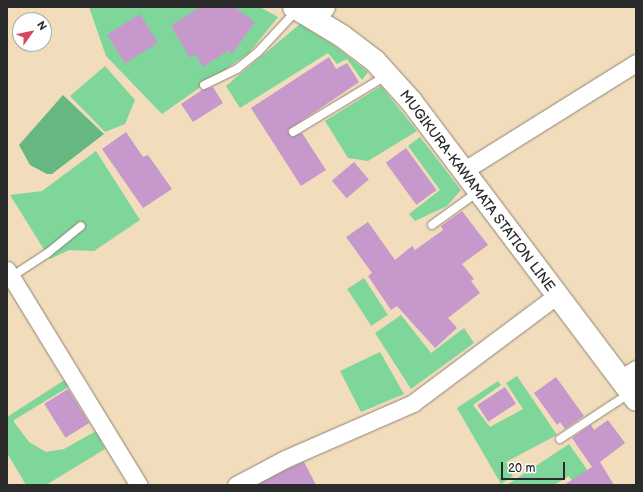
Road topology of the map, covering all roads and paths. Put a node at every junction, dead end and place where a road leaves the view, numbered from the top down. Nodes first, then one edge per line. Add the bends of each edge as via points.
1 (308, 11) edge
2 (636, 63) edge
3 (388, 75) junction
4 (204, 85) dead end
5 (292, 132) dead end
6 (463, 171) junction
7 (478, 191) junction
8 (432, 225) dead end
9 (81, 226) dead end
10 (9, 273) edge
11 (556, 296) junction
12 (631, 385) edge
13 (560, 439) dead end
14 (139, 485) edge
15 (236, 485) edge

1 - 3 main road, MUGIKURA-KAWAMATA STATION LINE via 375,61
1 - 4 lane via 237,69
2 - 6 street
3 - 5 lane
3 - 6 main road, MUGIKURA-KAWAMATA STATION LINE via 411,101
6 - 7 main road, MUGIKURA-KAWAMATA STATION LINE
7 - 8 lane
7 - 11 main road, MUGIKURA-KAWAMATA STATION LINE
9 - 10 lane via 49,252
10 - 14 street
11 - 12 main road, MUGIKURA-KAWAMATA STATION LINE
11 - 15 street via 413,403 285,459
12 - 13 lane

